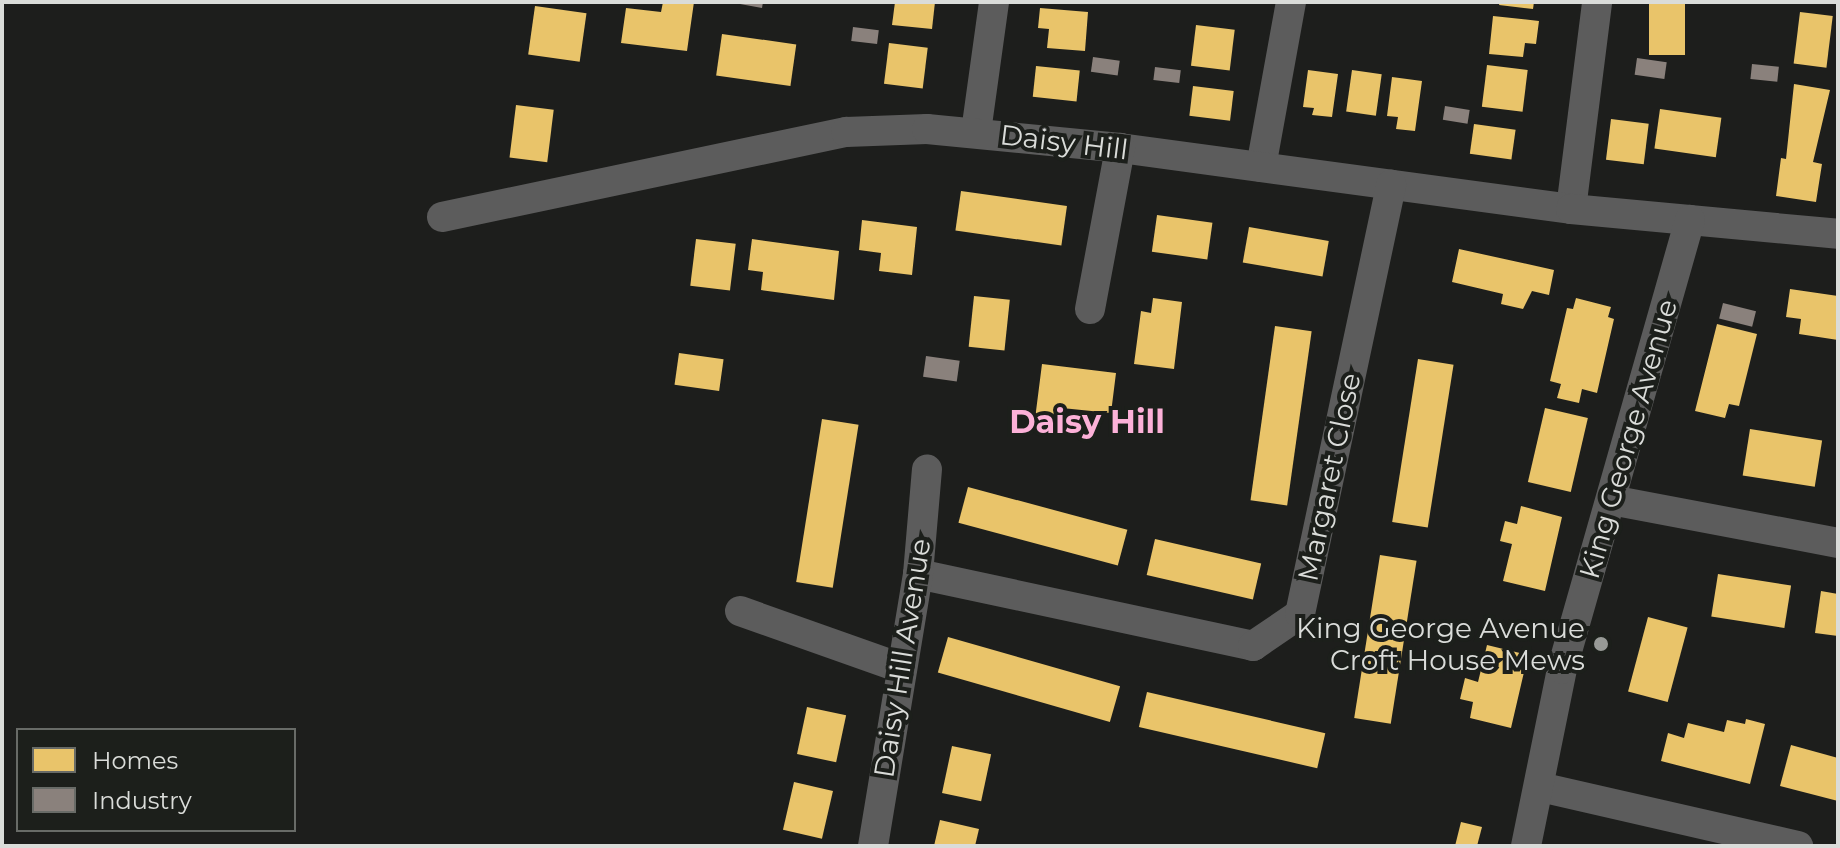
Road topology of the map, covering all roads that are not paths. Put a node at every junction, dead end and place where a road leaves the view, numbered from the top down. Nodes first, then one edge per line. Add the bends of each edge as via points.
1 (994, 2) edge
2 (1291, 2) edge
3 (1597, 2) edge
4 (976, 132) junction
5 (1120, 148) junction
6 (1261, 167) junction
7 (1391, 185) junction
8 (1571, 209) junction
9 (442, 217) dead end
10 (1690, 220) junction
11 (1838, 234) edge
12 (1090, 309) dead end
13 (927, 469) dead end
14 (1611, 500) junction
15 (1838, 543) edge
16 (918, 574) junction
17 (740, 611) dead end
18 (901, 668) junction
19 (1540, 787) junction
20 (873, 846) edge
21 (1526, 846) edge
22 (1798, 846) edge

1 - 4 street
2 - 6 street
3 - 8 street
4 - 5 street, Daisy Hill
4 - 9 street, Daisy Hill via 846,132
5 - 6 street, Daisy Hill
5 - 12 street
6 - 7 street, Daisy Hill
7 - 8 street, Daisy Hill
7 - 16 street, Margaret Close via 1300,614 1253,646
8 - 10 street, Daisy Hill
10 - 11 street, Daisy Hill
10 - 14 street, King George Avenue
13 - 16 street, Daisy Hill Avenue
14 - 15 street
14 - 19 street, King George Avenue via 1562,669
16 - 18 street, Daisy Hill Avenue
17 - 18 street
18 - 20 street, Daisy Hill Avenue
19 - 21 street, King George Avenue
19 - 22 street

